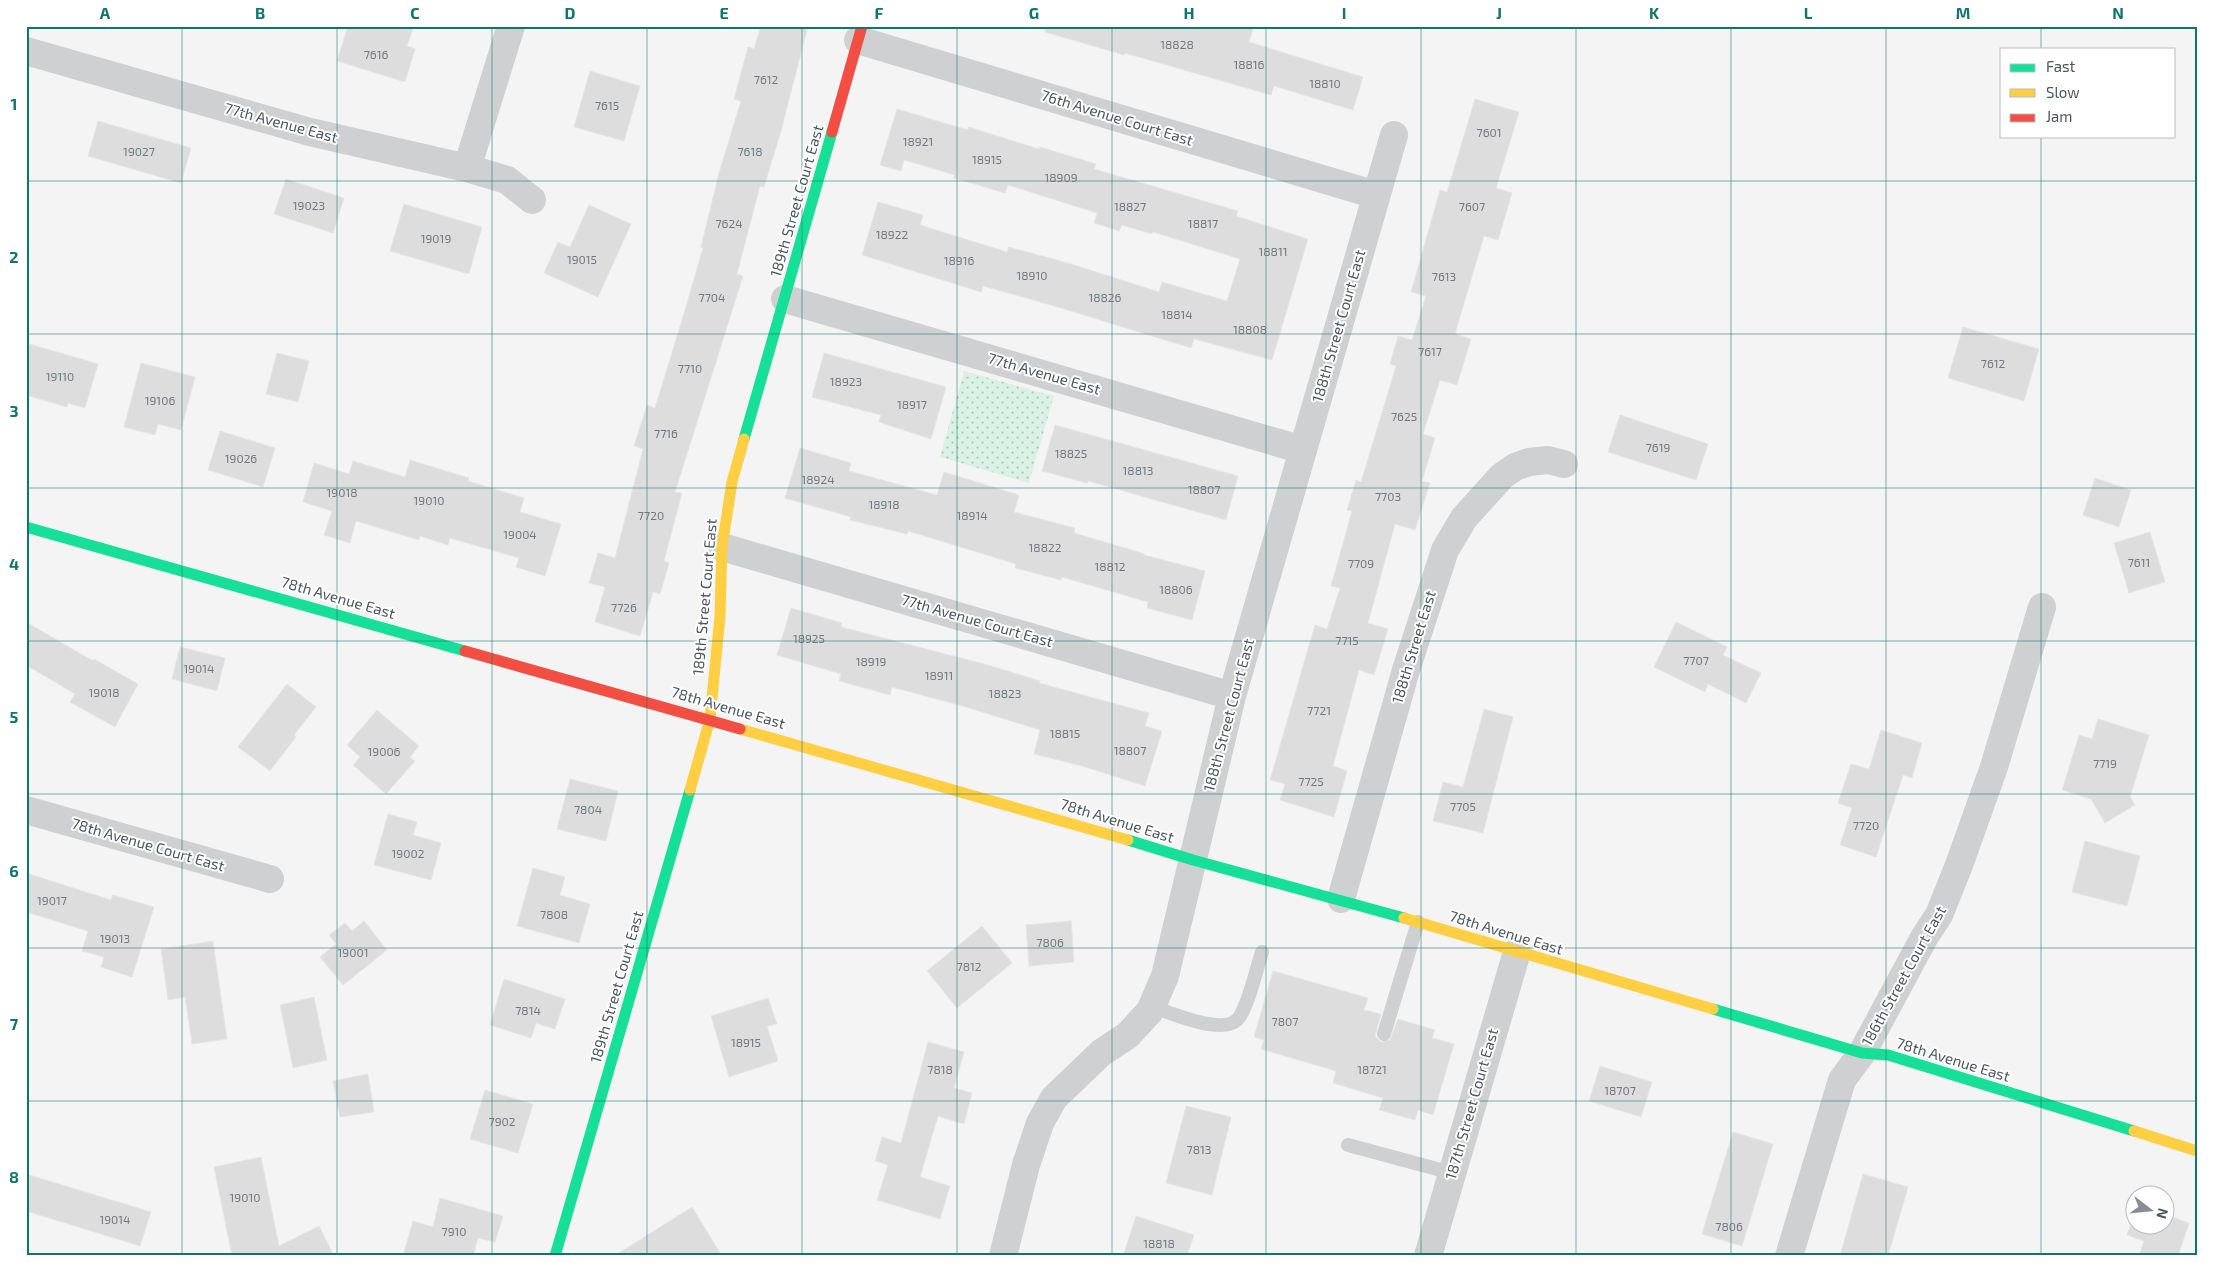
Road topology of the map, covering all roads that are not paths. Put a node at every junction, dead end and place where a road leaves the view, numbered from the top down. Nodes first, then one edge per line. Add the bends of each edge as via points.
1 (511, 26) edge
2 (860, 33) edge
3 (26, 51) edge
4 (1394, 135) dead end
5 (467, 168) junction
6 (1376, 195) junction
7 (532, 200) dead end
8 (785, 299) junction
9 (1303, 450) junction
10 (1564, 464) dead end
11 (26, 527) edge
12 (722, 547) junction
13 (2042, 607) dead end
14 (1232, 696) junction
15 (710, 719) junction
16 (26, 810) edge
17 (1193, 860) junction
18 (270, 879) dead end
19 (1342, 899) junction
20 (1418, 922) junction
21 (1262, 952) dead end
22 (1517, 952) junction
23 (1152, 1007) junction
24 (1384, 1034) dead end
25 (1862, 1053) junction
26 (1348, 1145) dead end
27 (2197, 1151) edge
28 (1452, 1174) junction
29 (555, 1256) edge
30 (1003, 1256) edge
31 (1428, 1256) edge
32 (1789, 1256) edge

1 - 5 street
2 - 6 street, 76th Avenue Court East
2 - 8 street, 189th Street Court East
3 - 5 street, 77th Avenue East via 310,132
4 - 6 street, 188th Street Court East
5 - 7 street, 77th Avenue East via 507,180
6 - 9 street, 188th Street Court East
8 - 9 street, 77th Avenue East
8 - 12 street, 189th Street Court East via 732,482
9 - 14 street, 188th Street Court East
10 - 19 street, 188th Street East via 1548,460 1529,462 1502,476 1464,518 1445,550 1406,670
11 - 15 street, 78th Avenue East
12 - 14 street, 77th Avenue Court East
12 - 15 street, 189th Street Court East via 720,616
13 - 25 street, 186th Street Court East via 1994,767 1939,916
14 - 17 street, 188th Street Court East
15 - 17 street, 78th Avenue East
15 - 29 street, 189th Street Court East
16 - 18 street, 78th Avenue Court East
17 - 19 street, 78th Avenue East
17 - 23 street, 188th Street Court East via 1165,976
19 - 20 street, 78th Avenue East
20 - 22 street, 78th Avenue East
20 - 24 lane
21 - 23 lane via 1244,1009 1232,1024 1216,1026
22 - 25 street, 78th Avenue East
22 - 28 street, 187th Street Court East
23 - 30 street, 188th Street Court East via 1128,1035 1101,1053 1054,1098 1040,1122 1026,1165
25 - 27 street, 78th Avenue East via 1888,1055
25 - 32 street, 186th Street Court East via 1842,1080
26 - 28 lane
28 - 31 street, 187th Street Court East

